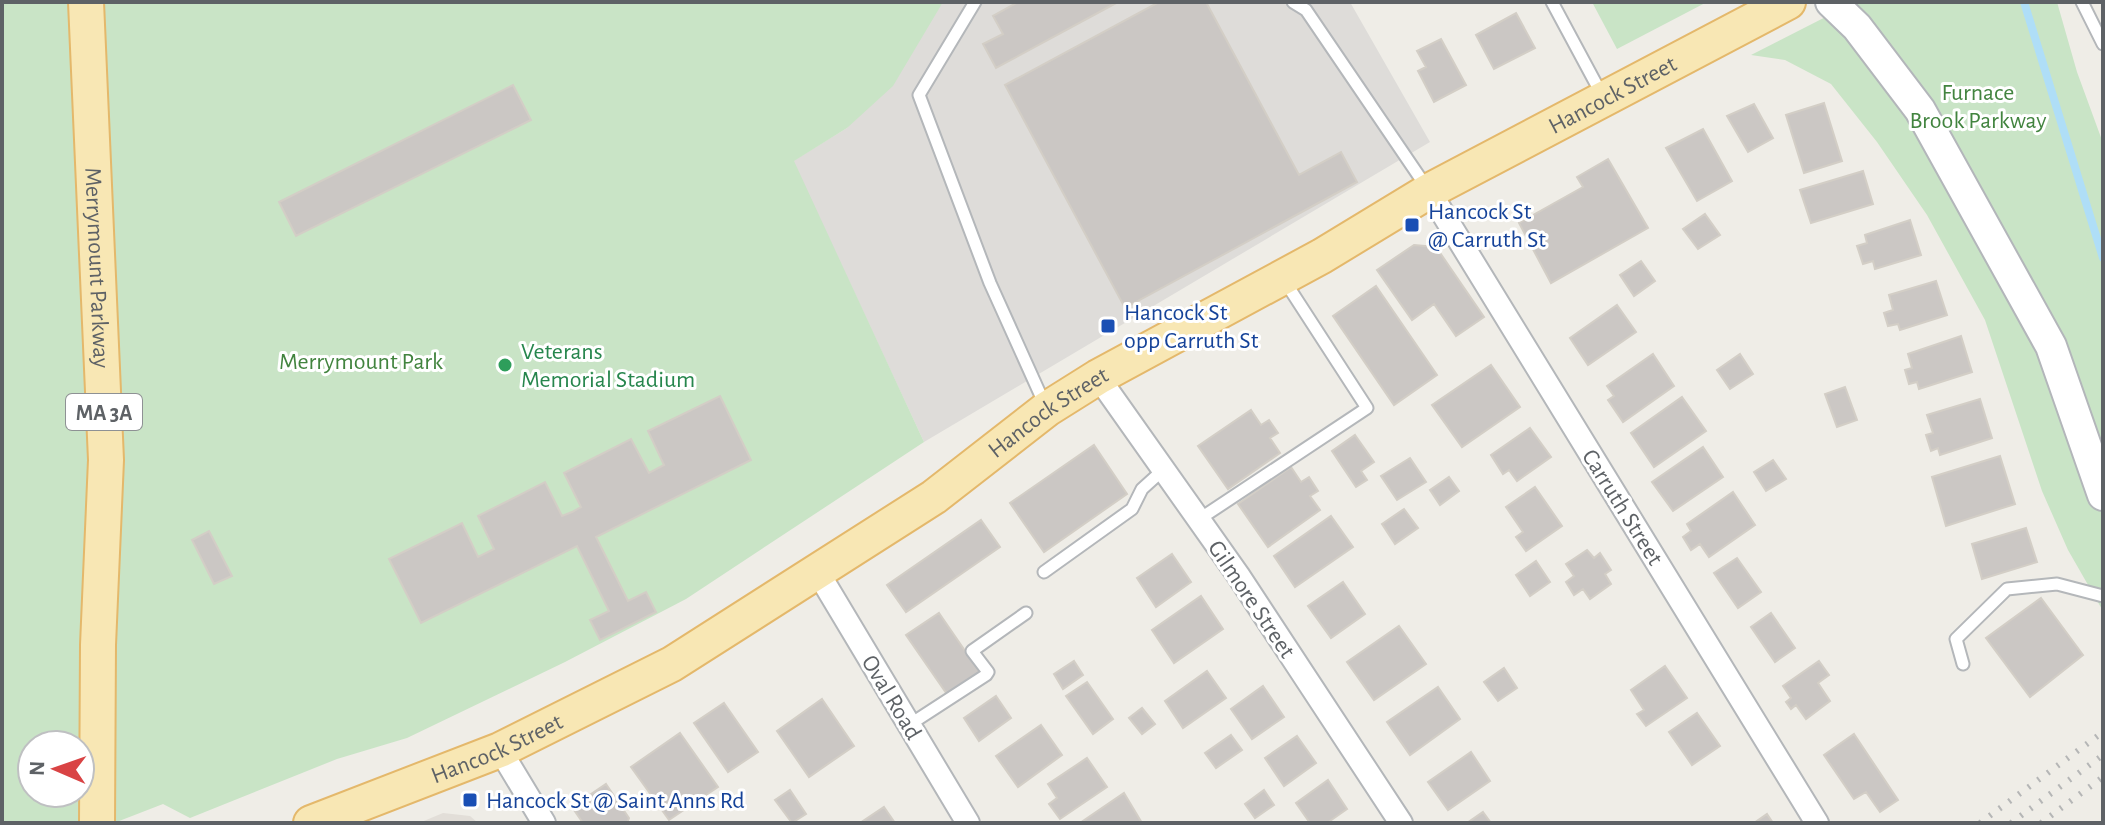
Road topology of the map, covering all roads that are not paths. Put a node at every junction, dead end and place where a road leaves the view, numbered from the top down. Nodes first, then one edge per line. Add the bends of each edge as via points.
1 (86, 2) edge
2 (975, 2) edge
3 (1293, 2) edge
4 (1552, 2) edge
5 (1788, 2) edge
6 (1831, 2) edge
7 (2082, 2) edge
8 (2103, 44) edge
9 (1604, 99) junction
10 (1429, 191) junction
11 (1282, 277) junction
12 (1098, 377) junction
13 (1047, 409) junction
14 (1163, 470) junction
15 (2103, 495) edge
16 (1198, 520) junction
17 (817, 571) junction
18 (1044, 572) dead end
19 (2103, 596) edge
20 (1026, 613) dead end
21 (1963, 664) dead end
22 (909, 725) junction
23 (500, 750) junction
24 (97, 823) edge
25 (311, 823) edge
26 (544, 823) edge
27 (968, 823) edge
28 (1401, 823) edge
29 (1817, 823) edge

1 - 24 main road, Merrymount Parkway / MA 3A via 106,460
2 - 13 lane via 919,95 990,283
3 - 10 lane via 1306,10
4 - 9 lane
5 - 9 main road, Hancock Street
6 - 15 main road via 1857,27 1920,110 2051,346
7 - 8 lane
9 - 10 main road, Hancock Street
10 - 11 main road, Hancock Street
10 - 29 street, Carruth Street
11 - 12 main road, Hancock Street
11 - 16 lane via 1367,408
12 - 13 main road, Hancock Street
12 - 14 street, Gilmore Street
13 - 17 main road, Hancock Street via 934,497
14 - 16 street, Gilmore Street
14 - 18 lane via 1142,489 1132,509
16 - 28 street, Gilmore Street
17 - 22 street, Oval Road
17 - 23 main road, Hancock Street via 672,664
19 - 21 lane via 2057,584 2007,589 1956,639
20 - 22 lane via 972,651 986,675
22 - 27 street, Oval Road
23 - 25 main road, Hancock Street
23 - 26 street

